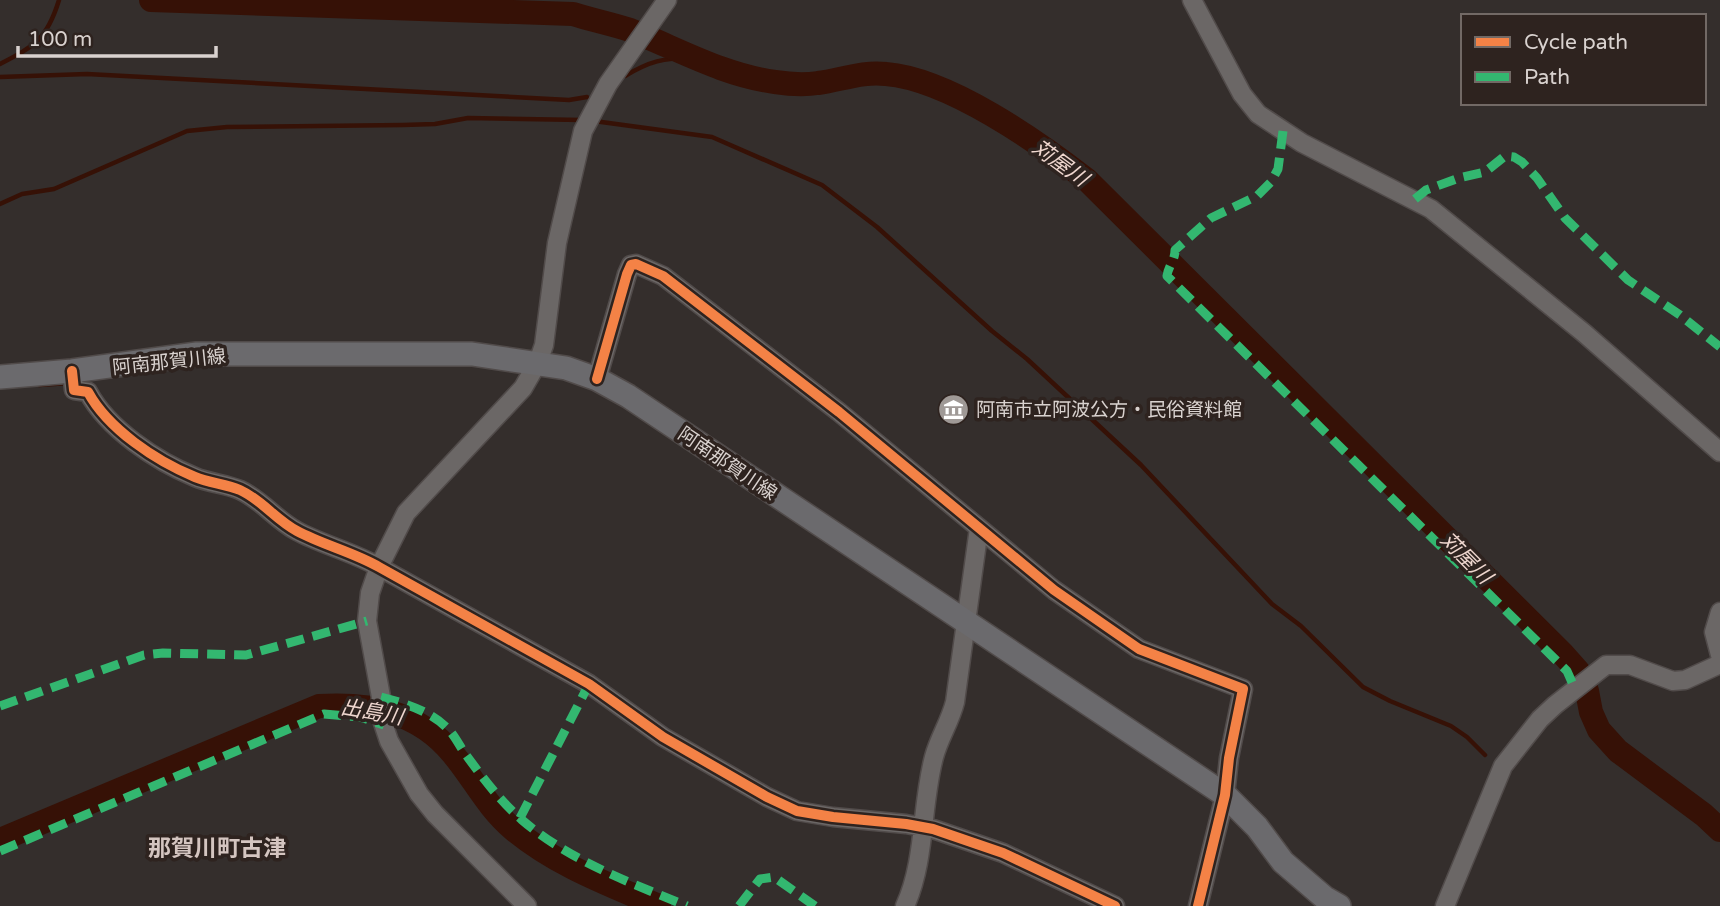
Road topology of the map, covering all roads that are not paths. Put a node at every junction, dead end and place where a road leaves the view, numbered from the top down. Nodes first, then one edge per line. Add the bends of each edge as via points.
1 (667, 0) edge
2 (1192, 0) edge
3 (538, 362) junction
4 (0, 377) edge
5 (73, 378) junction
6 (597, 379) junction
7 (1720, 452) edge
8 (979, 528) junction
9 (381, 563) junction
10 (1720, 612) edge
11 (965, 622) junction
12 (1720, 655) edge
13 (1720, 664) edge
14 (1225, 795) junction
15 (923, 821) junction
16 (527, 906) edge
17 (905, 906) edge
18 (1115, 906) edge
19 (1198, 906) edge
20 (1339, 906) edge
21 (1445, 906) edge

1 - 3 street via 608,84 583,131 557,243
2 - 7 street via 1242,94 1258,114 1302,143 1431,209 1584,333
3 - 5 main road, 阿南那賀川線 via 472,354 197,354
3 - 6 main road, 阿南那賀川線
3 - 9 street via 523,388 406,513
4 - 5 main road, 阿南那賀川線
5 - 9 street via 74,390 88,392 110,424 166,463 196,478 240,490 293,529
6 - 8 street via 627,274 636,264 663,276 741,335
6 - 11 main road, 阿南那賀川線
8 - 11 street
8 - 14 street via 1054,590 1139,649 1243,689
9 - 15 street via 589,684 663,737 767,797 797,811
9 - 16 street via 370,593 367,621 390,741 435,814
10 - 12 street via 1714,632
11 - 14 main road, 阿南那賀川線
11 - 15 street via 955,702 935,756
13 - 21 street via 1673,681 1630,665 1606,665 1540,719 1503,766
14 - 19 street
14 - 20 main road, 阿南那賀川線 via 1258,827 1283,862
15 - 17 street
15 - 18 street

